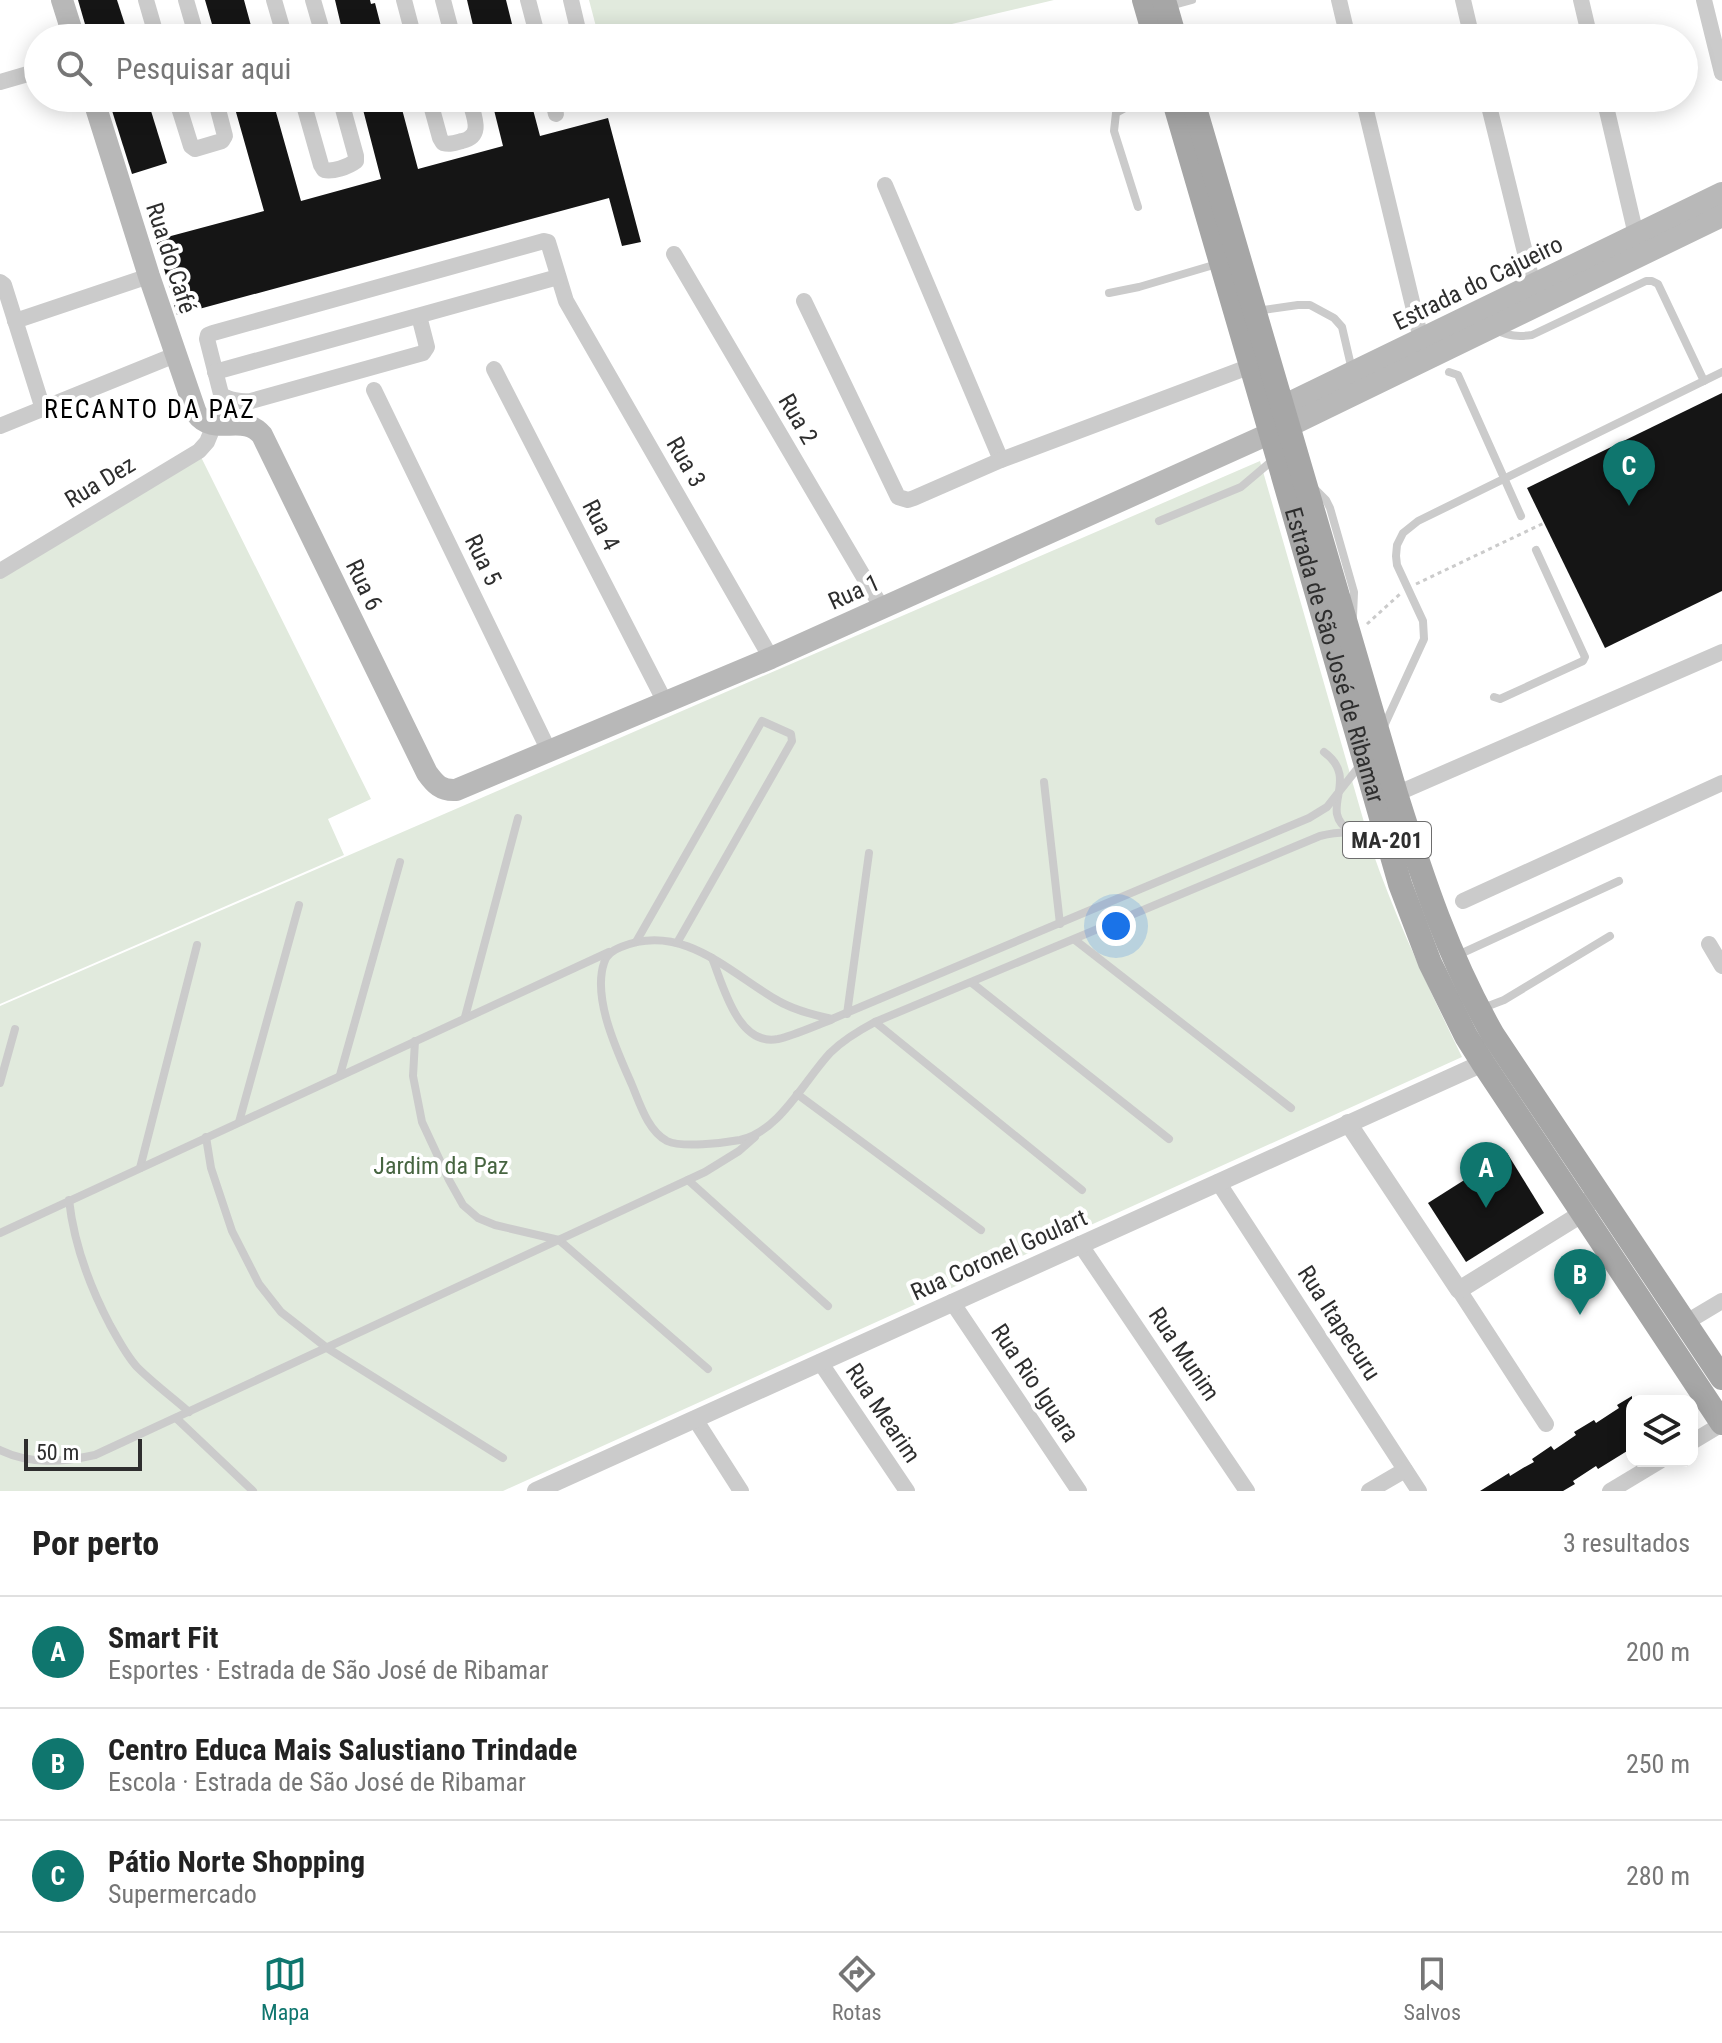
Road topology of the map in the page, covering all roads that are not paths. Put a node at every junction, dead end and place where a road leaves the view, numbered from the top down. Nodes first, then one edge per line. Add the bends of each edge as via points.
1 (62, 0) edge
2 (146, 0) edge
3 (186, 0) edge
4 (274, 0) edge
5 (313, 0) edge
6 (404, 0) edge
7 (443, 0) edge
8 (528, 0) edge
9 (571, 0) edge
10 (1192, 0) edge
11 (1339, 0) edge
12 (1463, 0) edge
13 (1581, 0) edge
14 (1704, 0) edge
15 (1158, 2) edge
16 (70, 24) edge
17 (153, 24) edge
18 (193, 24) edge
19 (281, 24) edge
20 (320, 24) edge
21 (410, 24) edge
22 (449, 24) edge
23 (534, 24) edge
24 (577, 24) edge
25 (1156, 24) edge
26 (1168, 24) edge
27 (1345, 24) edge
28 (1469, 24) edge
29 (1587, 24) edge
30 (1722, 73) edge
31 (24, 75) edge
32 (0, 82) edge
33 (97, 112) edge
34 (180, 112) edge
35 (219, 112) edge
36 (306, 112) edge
37 (344, 112) edge
38 (433, 112) edge
39 (472, 112) edge
40 (1118, 112) edge
41 (1177, 112) edge
42 (1196, 112) edge
43 (1366, 112) edge
44 (1490, 112) edge
45 (1607, 112) edge
46 (885, 185) dead end
47 (1722, 193) edge
48 (1138, 207) dead end
49 (1722, 216) edge
50 (1636, 235) junction
51 (674, 254) dead end
52 (1221, 263) junction
53 (149, 276) junction
54 (0, 282) edge
55 (560, 283) junction
56 (1533, 285) junction
57 (1109, 293) dead end
58 (804, 301) dead end
59 (1255, 311) junction
60 (419, 316) junction
61 (1488, 318) junction
62 (15, 321) junction
63 (1421, 339) junction
64 (175, 355) junction
65 (1251, 366) junction
66 (494, 369) dead end
67 (215, 372) junction
68 (1449, 372) dead end
69 (1722, 372) edge
70 (1353, 373) junction
71 (1704, 381) junction
72 (374, 390) dead end
73 (43, 409) junction
74 (214, 425) junction
75 (0, 426) edge
76 (1280, 430) junction
77 (1001, 460) junction
78 (1506, 479) junction
79 (1521, 516) dead end
80 (1159, 521) dead end
81 (1536, 550) dead end
82 (0, 571) edge
83 (882, 608) junction
84 (1722, 652) edge
85 (771, 658) junction
86 (1494, 697) dead end
87 (665, 702) junction
88 (1379, 737) junction
89 (549, 751) junction
90 (1324, 752) dead end
91 (1364, 760) junction
92 (1044, 782) dead end
93 (1722, 783) edge
94 (456, 790) joint
95 (1338, 794) junction
96 (1396, 794) junction
97 (518, 818) dead end
98 (1354, 832) junction
99 (1388, 843) junction
100 (869, 853) dead end
101 (400, 862) dead end
102 (1619, 881) dead end
103 (1463, 901) dead end
104 (299, 905) dead end
105 (1060, 924) junction
106 (1610, 936) dead end
107 (1075, 940) junction
108 (636, 942) junction
109 (677, 943) junction
110 (1709, 944) dead end
111 (197, 945) dead end
112 (621, 947) junction
113 (711, 957) junction
114 (1453, 957) junction
115 (1722, 966) edge
116 (972, 983) junction
117 (1479, 1010) junction
118 (847, 1014) junction
119 (465, 1017) junction
120 (832, 1019) junction
121 (875, 1022) junction
122 (15, 1029) dead end
123 (415, 1041) junction
124 (1483, 1063) junction
125 (340, 1075) junction
126 (0, 1083) edge
127 (797, 1094) junction
128 (1291, 1108) dead end
129 (239, 1122) junction
130 (1348, 1123) junction
131 (764, 1129) junction
132 (206, 1137) junction
133 (1169, 1139) dead end
134 (140, 1168) junction
135 (688, 1180) junction
136 (1218, 1182) junction
137 (1597, 1188) junction
138 (1082, 1190) dead end
139 (69, 1200) junction
140 (1583, 1213) junction
141 (981, 1230) dead end
142 (0, 1233) edge
143 (559, 1240) junction
144 (1080, 1244) junction
145 (1459, 1290) junction
146 (952, 1302) junction
147 (1721, 1305) edge
148 (828, 1306) dead end
149 (1685, 1323) junction
150 (327, 1348) junction
151 (820, 1362) junction
152 (1719, 1368) edge
153 (708, 1369) dead end
154 (189, 1412) junction
155 (176, 1418) junction
156 (695, 1419) junction
157 (1722, 1423) edge
158 (1546, 1424) dead end
159 (1698, 1438) edge
160 (0, 1450) edge
161 (503, 1458) dead end
162 (1650, 1467) edge
163 (1405, 1470) junction
164 (1613, 1490) edge
165 (253, 1491) edge
166 (536, 1491) edge
167 (741, 1491) edge
168 (907, 1491) edge
169 (1079, 1491) edge
170 (1247, 1491) edge
171 (1369, 1491) edge
172 (1419, 1491) edge

1 - 16 main road
2 - 17 street
3 - 18 street
4 - 19 street
5 - 20 street
6 - 21 street
7 - 22 street
8 - 23 street
9 - 24 street
10 - 15 lane
11 - 27 street
12 - 28 street
13 - 29 street
14 - 30 street
15 - 25 main road
15 - 26 main road
31 - 32 street
33 - 53 main road, Rua do Café
34 - 35 street via 195,149 222,141
36 - 37 street via 321,165 330,171 356,161
38 - 39 street via 440,138 448,145 476,134
40 - 48 lane via 1114,131
41 - 52 main road, Estrada de São José de Ribamar / MA-201
42 - 59 main road, Estrada de São José de Ribamar / MA-201
43 - 63 street
44 - 56 street
45 - 50 street
46 - 77 street
47 - 50 main road, Estrada do Cajueiro
49 - 61 main road, Estrada do Cajueiro
50 - 56 main road, Estrada do Cajueiro
51 - 83 street, Rua 2
52 - 57 lane
52 - 65 main road, Estrada de São José de Ribamar / MA-201
53 - 62 street
53 - 64 main road, Rua do Café
54 - 62 street
55 - 60 street
55 - 67 street, Rua 3 via 551,246 544,241 208,335
55 - 85 street, Rua 3
56 - 61 main road, Estrada do Cajueiro
58 - 77 street via 898,497 914,498
59 - 70 lane via 1310,305 1334,318 1342,327
59 - 76 main road, Estrada de São José de Ribamar / MA-201
60 - 67 street
60 - 67 street via 427,347 423,353 251,401 224,397
61 - 63 main road, Estrada do Cajueiro
61 - 71 lane via 1508,335 1532,335 1652,281
61 - 76 main road, Estrada do Cajueiro
62 - 73 street
63 - 70 main road, Estrada do Cajueiro
64 - 73 street
64 - 74 main road, Rua do Café via 196,413
65 - 76 main road, Estrada de São José de Ribamar / MA-201
65 - 77 street
66 - 87 street, Rua 4
68 - 78 lane via 1458,375
69 - 71 lane
70 - 76 main road, Estrada do Cajueiro
71 - 78 lane
72 - 89 street, Rua 5
73 - 75 street
74 - 82 street, Rua Dez via 199,451
74 - 94 main road, Rua 6 via 248,424 262,435 427,773 442,789
76 - 80 lane via 1241,487
76 - 83 main road, Rua 1
76 - 88 main road, Estrada de São José de Ribamar / MA-201 via 1302,476
76 - 91 main road, Estrada de São José de Ribamar / MA-201
78 - 79 lane
78 - 88 lane via 1418,521 1397,545 1397,565 1423,621 1424,639
81 - 86 lane via 1585,657 1500,699
83 - 85 main road, Rua 1
84 - 96 street
85 - 87 main road, Rua 1
87 - 89 main road, Rua 1
88 - 96 main road, Estrada de São José de Ribamar / MA-201
89 - 94 main road, Rua 1
90 - 95 lane via 1337,763
91 - 95 lane
91 - 99 main road, Estrada de São José de Ribamar / MA-201
92 - 105 lane
93 - 103 street
95 - 98 lane via 1339,821
95 - 105 lane via 1309,818
96 - 114 main road, Estrada de São José de Ribamar / MA-201
97 - 119 lane
98 - 99 lane
98 - 107 lane via 1320,836
99 - 124 main road, Estrada de São José de Ribamar / MA-201 via 1430,963
100 - 118 lane
101 - 125 lane
102 - 114 lane
104 - 129 lane
105 - 118 lane
106 - 117 lane
107 - 116 lane
107 - 128 lane
108 - 109 lane
108 - 109 lane via 762,721 791,734 792,741
108 - 112 lane
109 - 113 lane
110 - 115 street
111 - 134 lane
112 - 119 lane
112 - 131 lane via 604,961 606,1015 653,1128 673,1143 736,1141
113 - 120 lane via 777,1000
113 - 120 lane via 737,1017 751,1033 779,1039
114 - 117 main road, Estrada de São José de Ribamar / MA-201
116 - 121 lane
116 - 133 lane
117 - 137 main road, Estrada de São José de Ribamar / MA-201
118 - 120 lane
119 - 123 lane
121 - 127 lane via 829,1054
121 - 138 lane
122 - 126 lane
123 - 125 lane
123 - 143 lane via 413,1076 422,1122 463,1205 495,1225
124 - 130 street, Rua Coronel Goulart
124 - 140 main road, Estrada de São José de Ribamar / MA-201
125 - 129 lane
127 - 131 lane
127 - 141 lane
129 - 132 lane
130 - 136 street, Rua Coronel Goulart
130 - 145 street
131 - 135 lane via 724,1161
132 - 134 lane
132 - 150 lane via 232,1231 259,1284 281,1312
134 - 139 lane
135 - 143 lane
135 - 148 lane
136 - 144 street, Rua Coronel Goulart
136 - 163 street, Rua Itapecuru
137 - 140 street
137 - 149 main road, Estrada de São José de Ribamar / MA-201
139 - 142 lane
139 - 154 lane via 80,1255 120,1343 135,1365
140 - 145 street
140 - 157 main road, Estrada de São José de Ribamar / MA-201
143 - 150 lane
143 - 153 lane
144 - 146 street, Rua Coronel Goulart
144 - 170 street, Rua Munim
145 - 158 street
146 - 151 street, Rua Coronel Goulart
146 - 169 street, Rua Rio Iguara
147 - 149 street
149 - 152 main road, Estrada de São José de Ribamar / MA-201
150 - 154 lane
150 - 161 lane
151 - 156 street, Rua Coronel Goulart
151 - 168 street, Rua Mearim
154 - 155 lane
155 - 160 lane via 95,1455 68,1461 39,1461
155 - 165 lane
156 - 166 street, Rua Coronel Goulart
156 - 167 street
157 - 159 street
162 - 164 street
163 - 171 street
163 - 172 street, Rua Itapecuru

